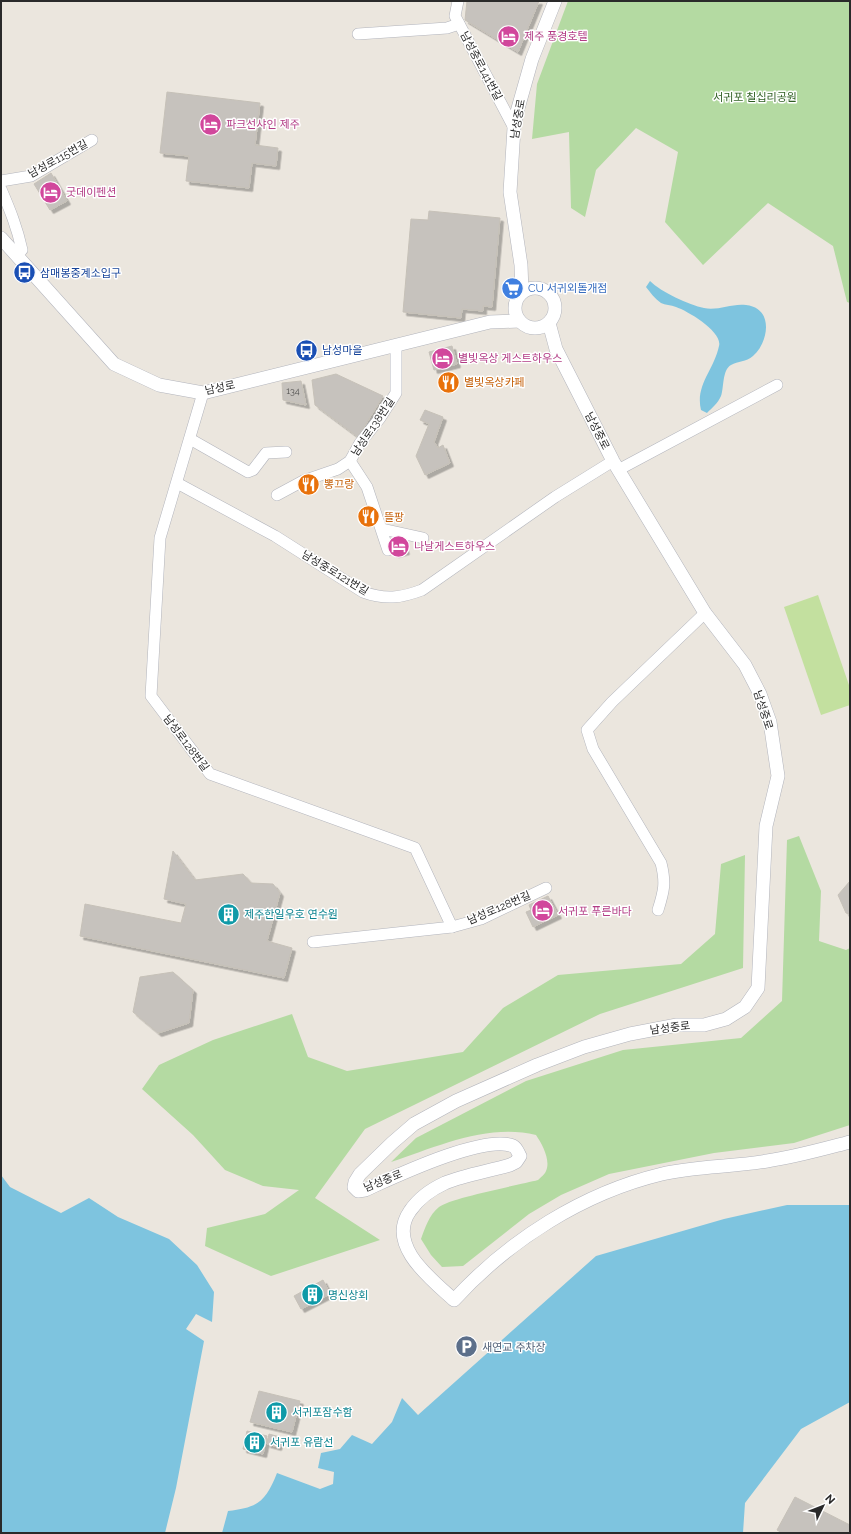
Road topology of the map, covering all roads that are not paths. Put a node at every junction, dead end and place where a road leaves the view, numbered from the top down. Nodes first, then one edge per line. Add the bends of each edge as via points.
1 (458, 1) edge
2 (555, 1) edge
3 (459, 24) junction
4 (358, 34) dead end
5 (514, 128) junction
6 (92, 140) dead end
7 (1, 181) edge
8 (1, 189) edge
9 (1, 238) edge
10 (16, 255) junction
11 (527, 289) junction
12 (514, 308) junction
13 (493, 321) junction
14 (519, 321) junction
15 (543, 326) junction
16 (396, 346) junction
17 (777, 385) dead end
18 (203, 393) junction
19 (190, 439) junction
20 (286, 452) dead end
21 (350, 461) junction
22 (615, 466) junction
23 (177, 483) junction
24 (277, 495) dead end
25 (382, 529) junction
26 (423, 538) dead end
27 (388, 550) dead end
28 (705, 613) junction
29 (546, 888) dead end
30 (658, 910) dead end
31 (452, 926) junction
32 (313, 942) dead end
33 (850, 1142) edge

1 - 3 street, 남성중로141번길 via 455,16
2 - 5 street, 남성중로 via 532,59
3 - 4 street, 남성중로141번길 via 447,28
3 - 5 street, 남성중로141번길
5 - 11 street, 남성중로 via 510,192
6 - 7 street, 남성로115번길 via 31,176
8 - 10 street via 14,219 22,250
9 - 10 street, 남성로
10 - 18 street, 남성로 via 114,364 158,385
11 - 12 street via 515,301
11 - 15 street via 546,290 554,301 555,313
12 - 13 street, 남성로
12 - 14 street
13 - 14 street, 남성로
13 - 16 street, 남성로
14 - 15 street, 남성로 via 528,327
15 - 22 street, 남성중로
16 - 18 street, 남성로
16 - 21 street, 남성로138번길 via 396,393
17 - 22 street, 남성중로121번길
18 - 19 street, 남성로128번길
19 - 20 street via 248,472 253,470 266,453
19 - 23 street, 남성로128번길
21 - 24 street, 남성로138번길 via 338,469 303,481
21 - 25 street, 남성로138번길 via 368,487
22 - 23 street, 남성중로121번길 via 555,497 422,590 397,598 377,597 363,592 275,536
22 - 28 street, 남성중로
23 - 31 street, 남성로128번길 via 160,538 151,696 210,774 415,848
25 - 26 street
25 - 27 street, 남성로138번길
28 - 30 street via 612,702 587,730 593,749 661,863 665,890
28 - 33 street, 남성중로 via 745,665 760,694 770,722 778,776 766,826 758,988 745,1007 726,1019 704,1025 677,1025 584,1046 456,1101 414,1124 360,1174 354,1188 358,1191 365,1190 457,1152 501,1145 513,1146 517,1150 520,1156 510,1165 446,1183 429,1193 414,1205 404,1220 402,1229 408,1251 426,1275 454,1300 502,1256 552,1221 587,1201 635,1182 671,1173 767,1161
29 - 31 street, 남성로128번길 via 481,919
31 - 32 street, 남성로128번길

